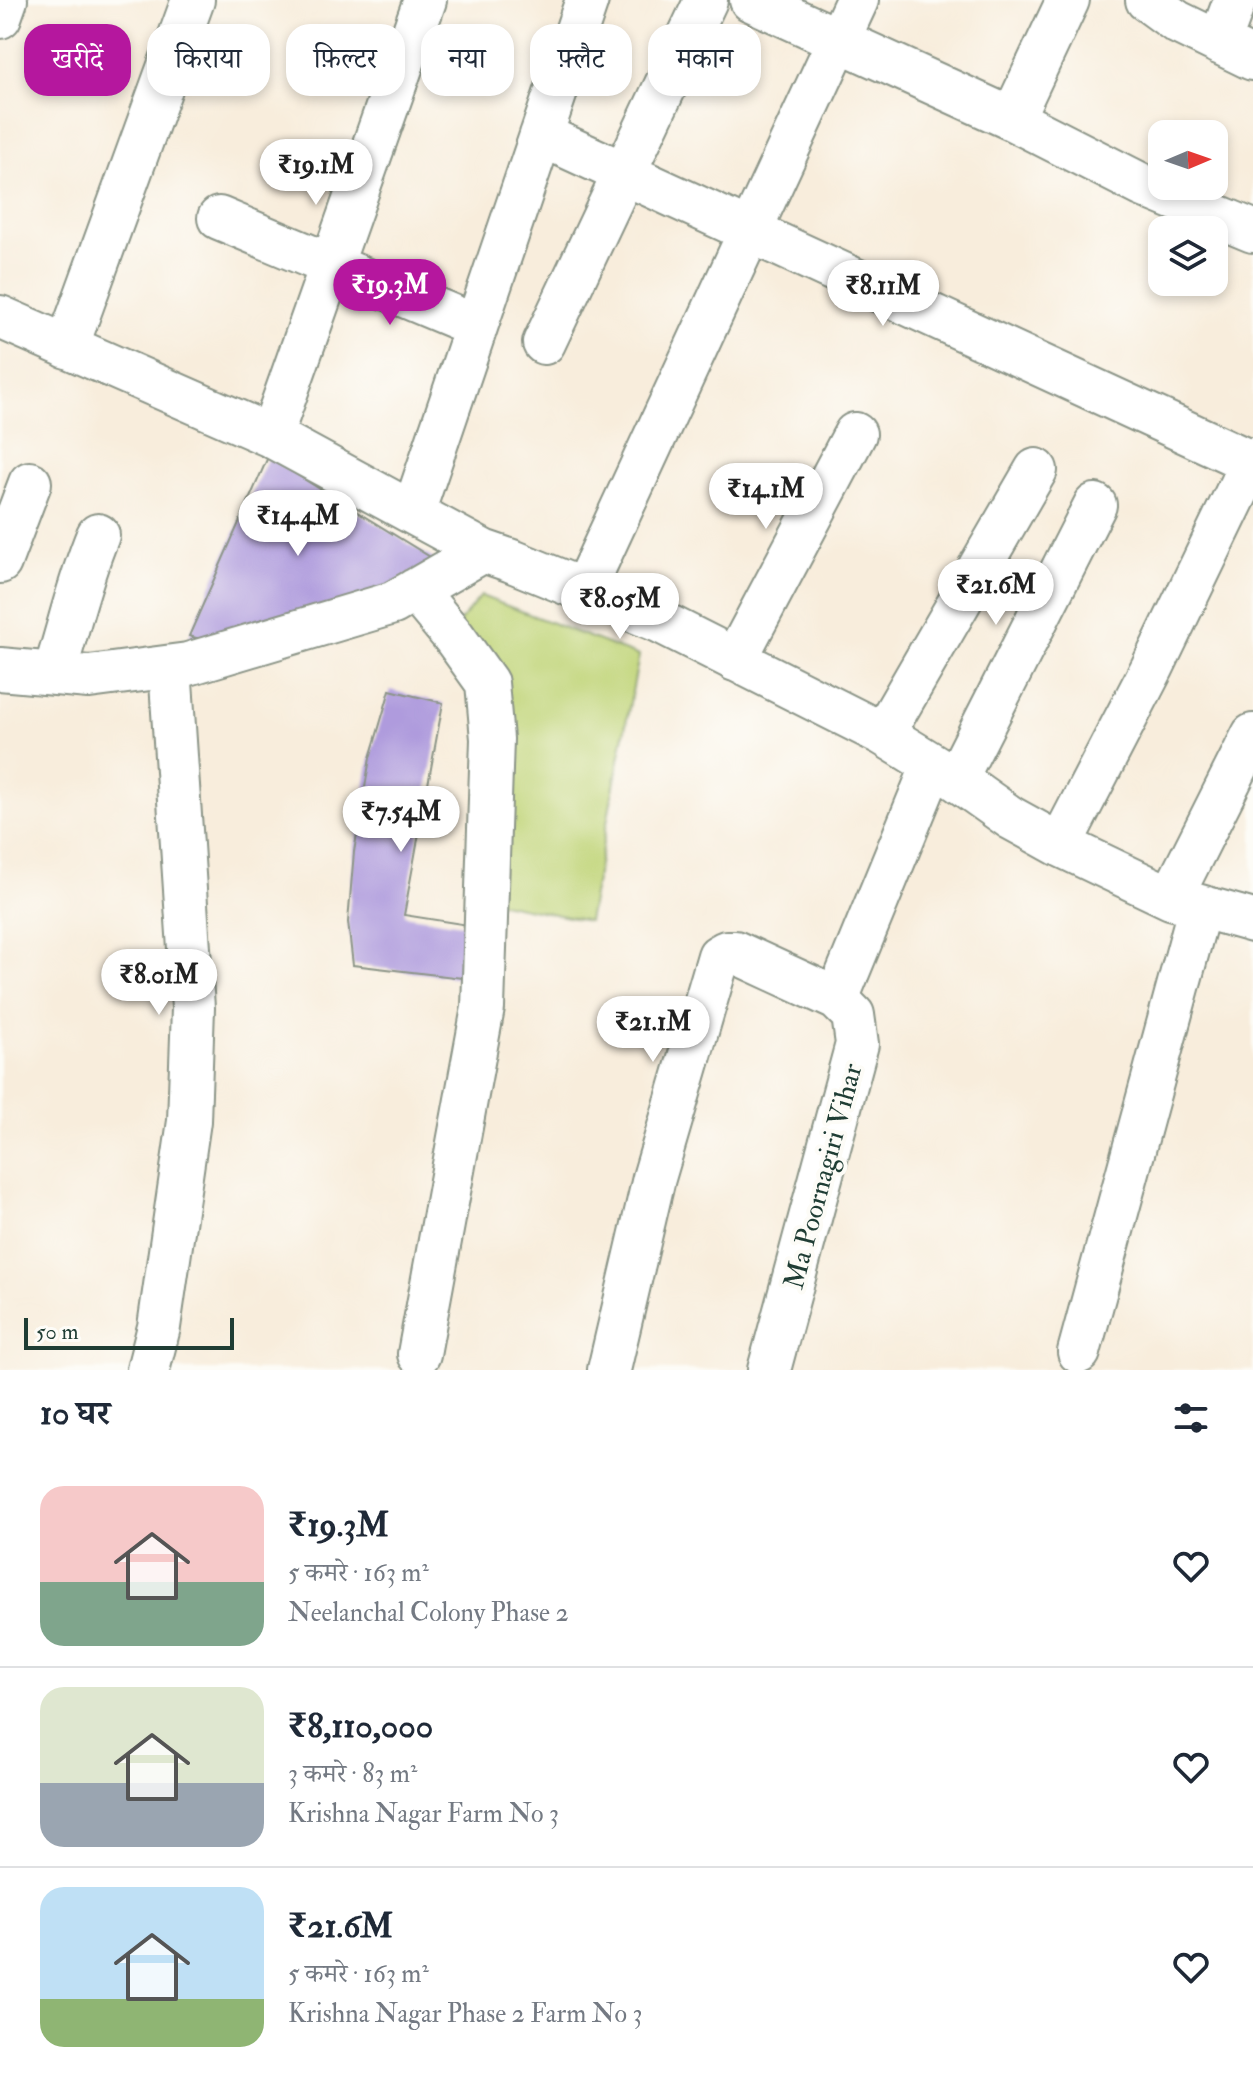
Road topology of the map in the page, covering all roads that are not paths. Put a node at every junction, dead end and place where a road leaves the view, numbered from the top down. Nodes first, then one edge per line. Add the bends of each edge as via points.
1 (6, 0) edge
2 (193, 0) edge
3 (425, 0) edge
4 (706, 0) edge
5 (751, 0) edge
6 (857, 0) edge
7 (1068, 0) edge
8 (1147, 0) edge
9 (1235, 0) edge
10 (586, 1) edge
11 (0, 17) edge
12 (839, 41) junction
13 (1236, 51) edge
14 (1012, 119) junction
15 (541, 135) junction
16 (623, 174) junction
17 (219, 218) dead end
18 (1253, 231) edge
19 (751, 232) junction
20 (330, 266) junction
21 (0, 317) edge
22 (476, 326) junction
23 (544, 343) dead end
24 (67, 347) junction
25 (855, 434) dead end
26 (271, 436) junction
27 (1252, 461) edge
28 (1036, 470) dead end
29 (30, 483) dead end
30 (1095, 505) dead end
31 (413, 513) junction
32 (98, 535) dead end
33 (483, 551) junction
34 (0, 562) edge
35 (415, 590) junction
36 (584, 590) junction
37 (735, 660) junction
38 (170, 667) junction
39 (0, 669) edge
40 (54, 674) junction
41 (883, 734) junction
42 (1253, 735) edge
43 (945, 772) junction
44 (1060, 845) junction
45 (1186, 902) junction
46 (1253, 921) edge
47 (837, 999) junction
48 (1079, 1352) dead end
49 (419, 1354) dead end
50 (148, 1370) edge
51 (609, 1370) edge
52 (769, 1370) edge

1 - 11 street
2 - 24 street
3 - 20 street
4 - 16 street
5 - 12 street
6 - 12 street
7 - 14 street
8 - 13 street via 1177,22
9 - 13 street
10 - 15 street
12 - 14 street
12 - 19 street
14 - 18 street via 1142,185
15 - 16 street
15 - 22 street
16 - 19 street
16 - 23 street
17 - 20 street
19 - 27 street
19 - 36 street
20 - 22 street
20 - 26 street
21 - 24 street
22 - 31 street
24 - 26 street
25 - 37 street
26 - 31 street
27 - 44 street
28 - 41 street
29 - 34 street
30 - 43 street
31 - 33 street
32 - 40 street
33 - 35 street
33 - 36 street
35 - 38 street via 393,603
35 - 49 street via 487,683 492,739 483,1008
36 - 37 street
37 - 41 street
38 - 40 street via 89,677
38 - 50 street via 193,1008 189,1121
39 - 40 street
41 - 43 street
42 - 45 street
43 - 44 street
43 - 47 street
44 - 45 street
45 - 46 street
45 - 48 street
47 - 51 street via 735,952 719,956 654,1178
47 - 52 street, Ma Poornagiri Vihar via 853,1015 857,1044

